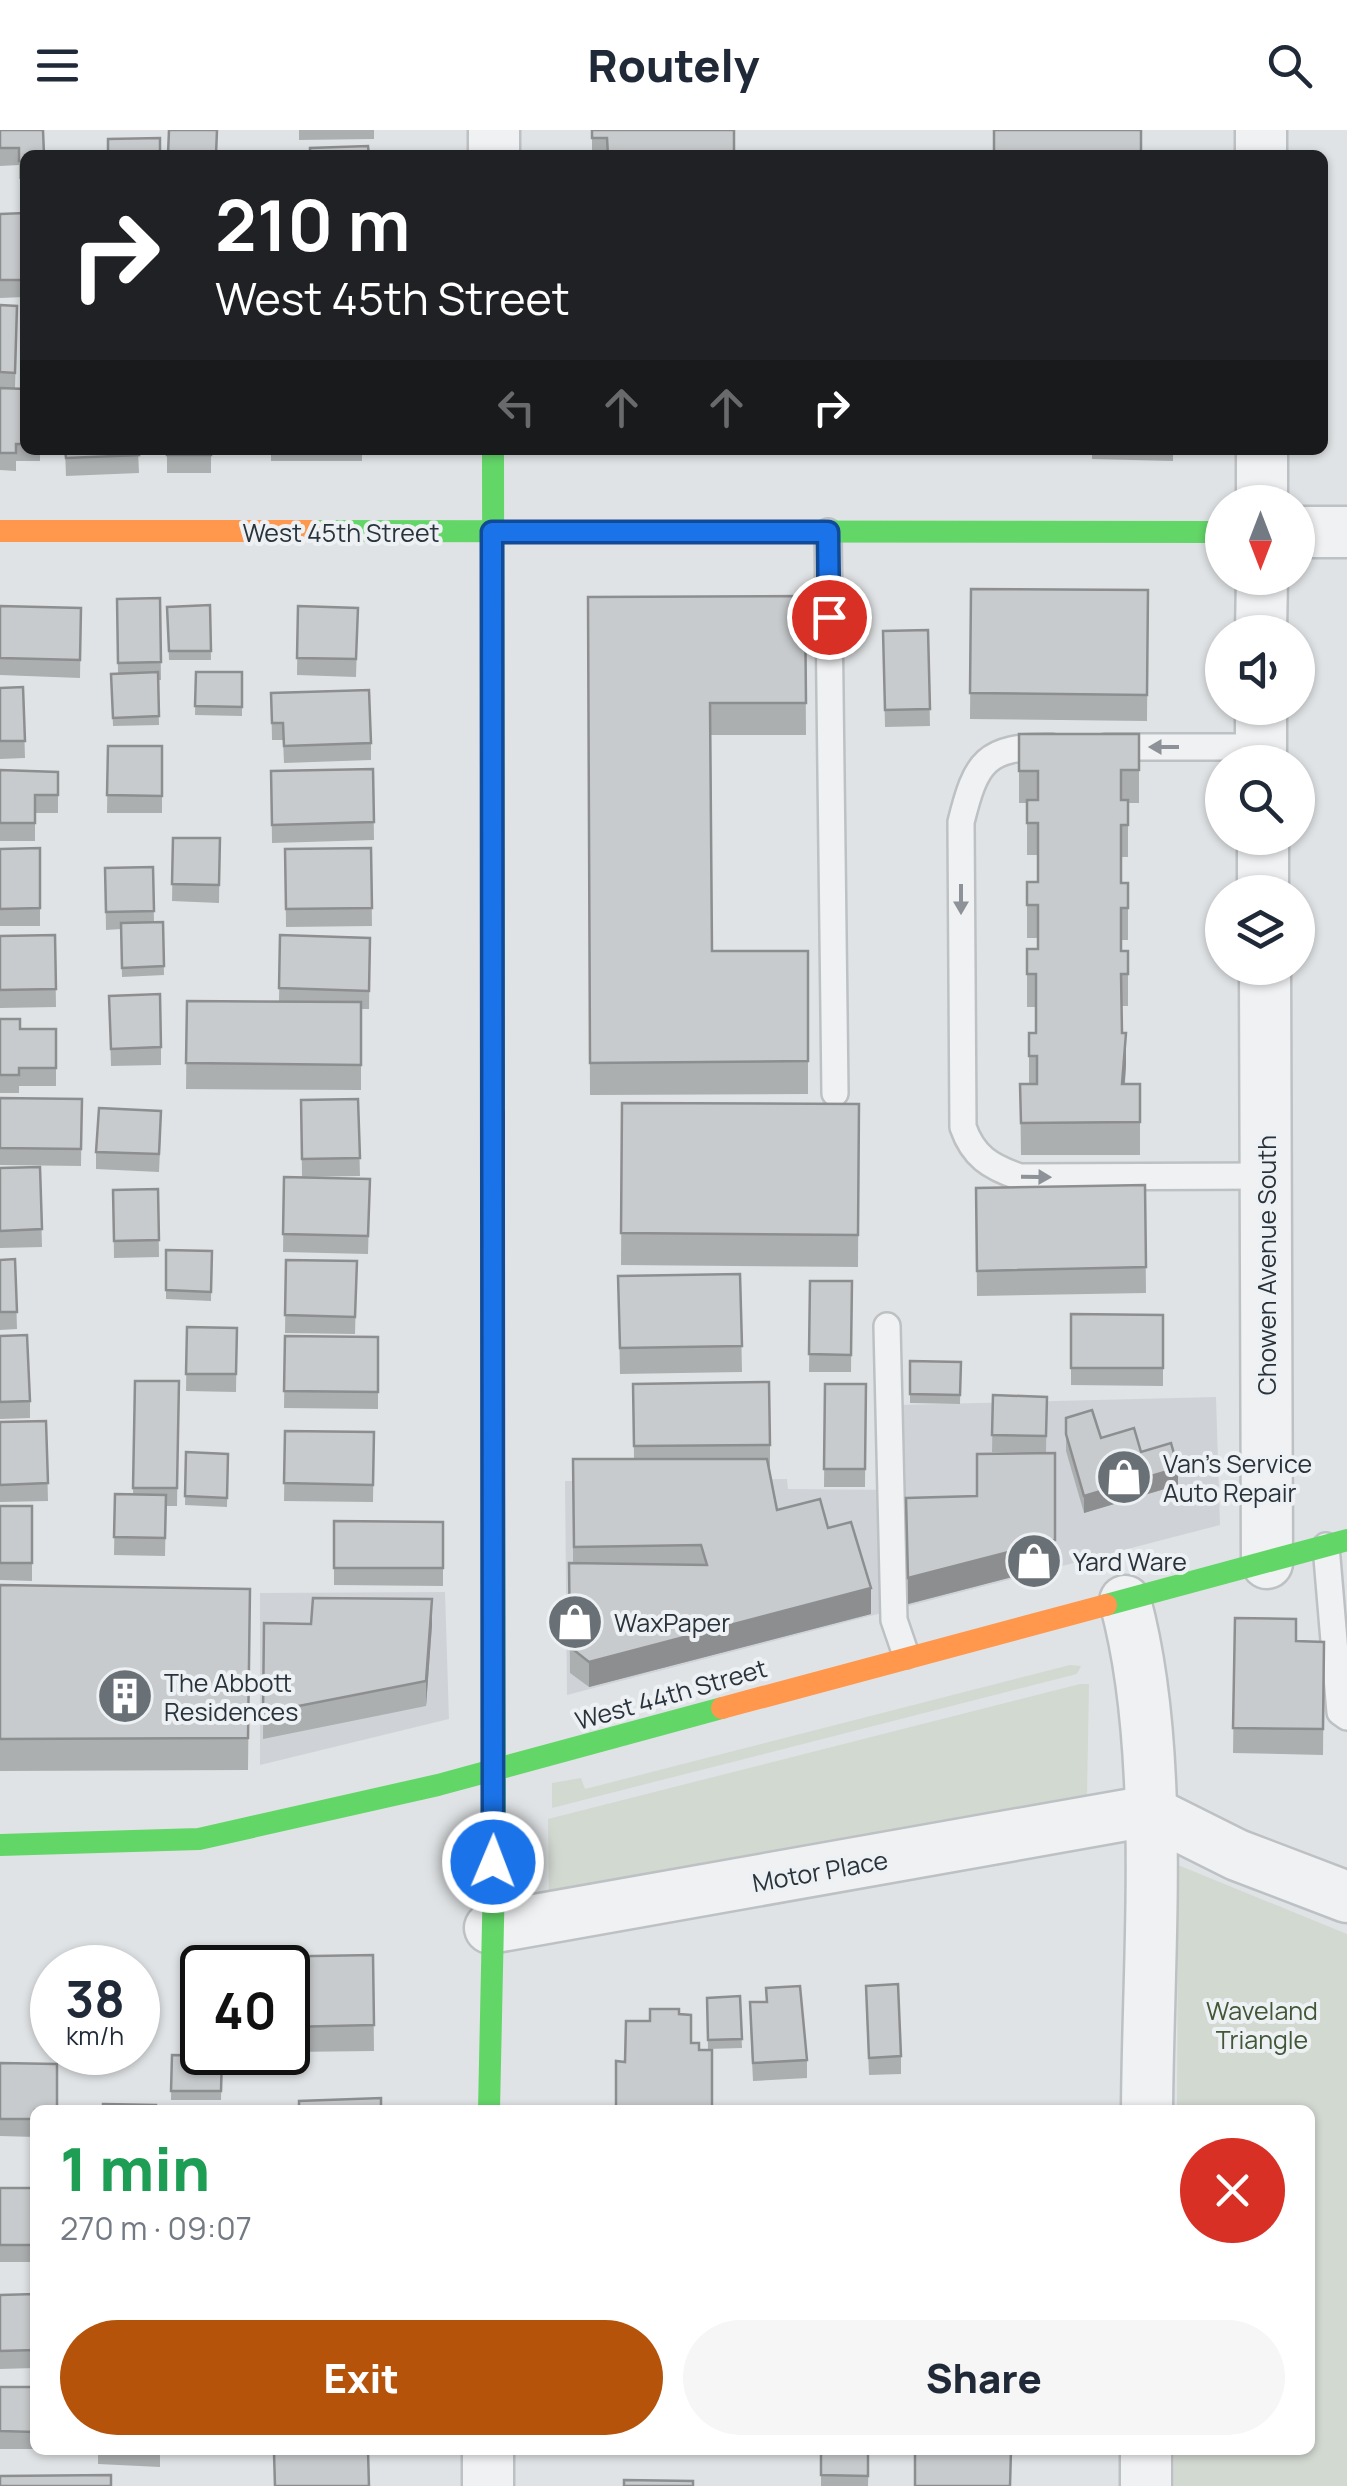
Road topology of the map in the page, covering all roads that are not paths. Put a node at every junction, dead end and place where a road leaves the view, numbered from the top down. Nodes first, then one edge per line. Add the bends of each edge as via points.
1 (493, 455) edge
2 (1262, 455) edge
3 (1262, 485) edge
4 (0, 531) edge
5 (492, 532) junction
6 (828, 532) junction
7 (1205, 532) edge
8 (1315, 532) edge
9 (1347, 532) edge
10 (1261, 739) edge
11 (1264, 985) edge
12 (836, 1093) dead end
13 (1268, 1176) junction
14 (888, 1326) dead end
15 (1336, 1543) edge
16 (1267, 1563) junction
17 (1125, 1601) junction
18 (906, 1656) junction
19 (1347, 1716) edge
20 (492, 1770) junction
21 (1149, 1812) junction
22 (0, 1845) edge
23 (1347, 1897) edge
24 (490, 1928) junction
25 (489, 2105) edge
26 (1148, 2105) edge
27 (488, 2455) edge
28 (1146, 2455) edge
29 (488, 2486) edge
30 (1146, 2486) edge

1 - 5 street
2 - 3 street
4 - 5 street, West 45th Street
5 - 6 street, West 45th Street
5 - 20 street
6 - 7 street, West 45th Street
6 - 12 lane
8 - 9 street
10 -> 13 lane via 1025,746 990,757 972,777 961,822 962,1127 971,1149 994,1168 1020,1177
11 - 13 street, Chowen Avenue South
13 - 16 street, Chowen Avenue South
14 - 18 lane via 894,1620
15 - 16 street, West 44th Street
15 - 19 lane via 1340,1712
16 - 17 street, West 44th Street
17 - 18 street, West 44th Street
17 - 21 street via 1140,1654
18 - 20 street, West 44th Street
20 - 22 street, West 44th Street via 199,1839
20 - 24 street
21 - 23 street
21 - 24 street, Motor Place
21 - 26 street
24 - 25 street
27 - 29 street
28 - 30 street

